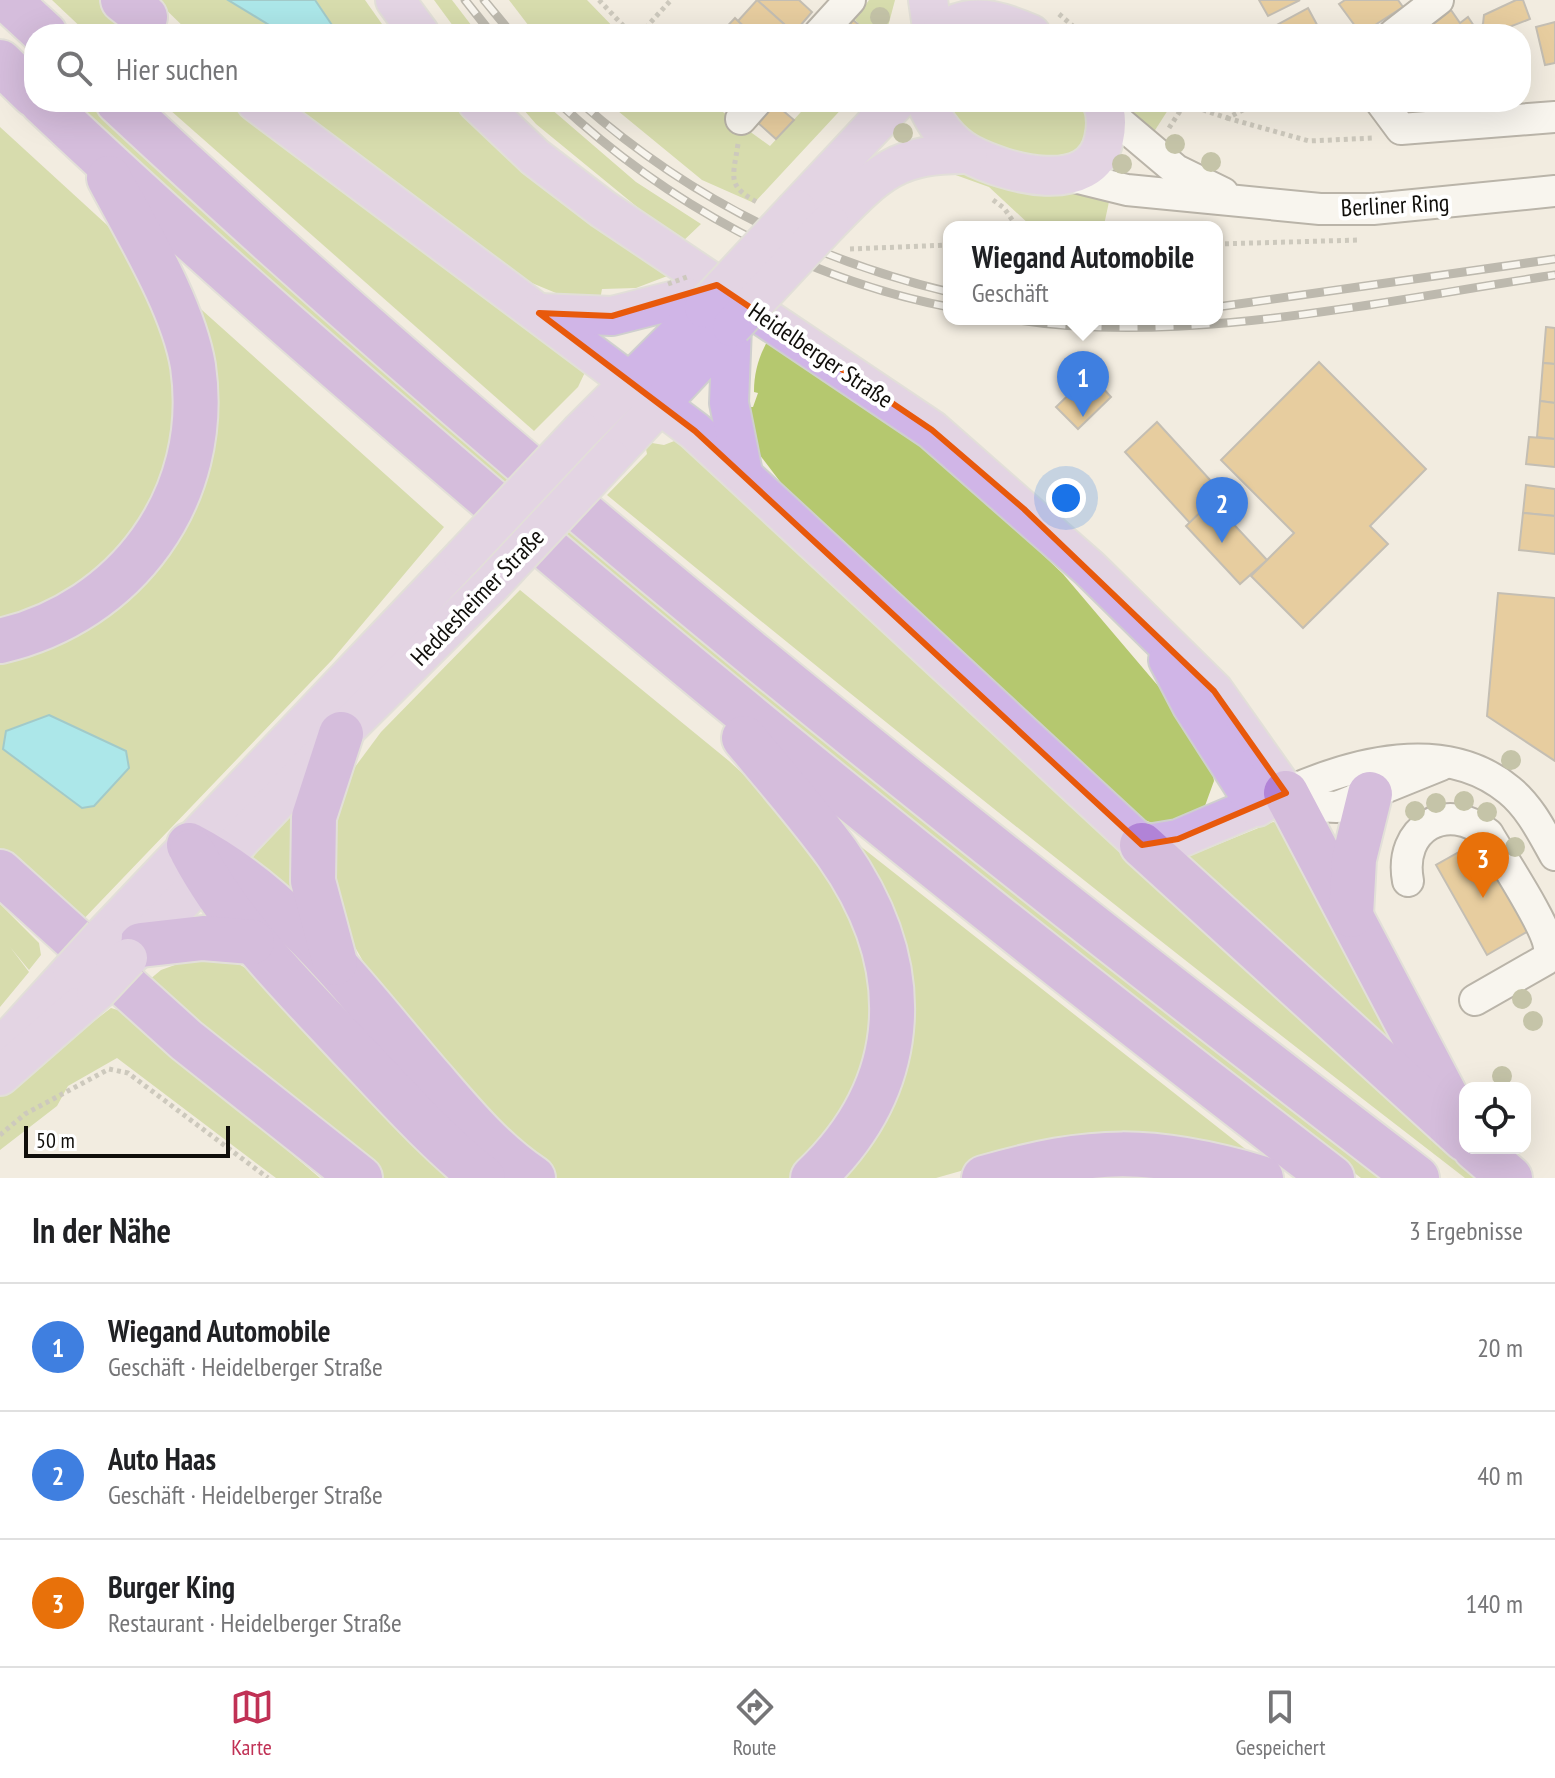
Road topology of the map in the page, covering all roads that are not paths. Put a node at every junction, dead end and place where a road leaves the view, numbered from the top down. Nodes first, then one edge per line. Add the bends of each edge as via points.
1 (8, 0) edge
2 (395, 0) edge
3 (850, 0) edge
4 (928, 0) edge
5 (1438, 0) edge
6 (1013, 16) edge
7 (34, 24) edge
8 (413, 24) edge
9 (828, 24) edge
10 (932, 24) edge
11 (958, 24) edge
12 (1407, 24) edge
13 (0, 62) edge
14 (24, 85) edge
15 (52, 112) edge
16 (129, 112) edge
17 (269, 112) edge
18 (488, 112) edge
19 (889, 112) edge
20 (932, 112) edge
21 (1104, 112) edge
22 (1110, 112) edge
23 (1388, 112) edge
24 (1555, 117) edge
25 (968, 154) junction
26 (97, 155) junction
27 (1066, 175) junction
28 (1555, 191) edge
29 (1235, 198) junction
30 (812, 216) junction
31 (708, 311) junction
32 (539, 313) junction
33 (632, 383) junction
34 (661, 406) junction
35 (743, 473) junction
36 (0, 641) edge
37 (688, 667) junction
38 (341, 734) junction
39 (1445, 763) junction
40 (1370, 794) junction
41 (1271, 800) junction
42 (1142, 845) junction
43 (1555, 855) edge
44 (204, 861) junction
45 (0, 872) edge
46 (1408, 881) dead end
47 (1351, 917) junction
48 (252, 942) junction
49 (124, 946) junction
50 (336, 965) junction
51 (84, 981) junction
52 (1475, 1000) dead end
53 (0, 1049) edge
54 (0, 1076) edge
55 (1459, 1121) edge
56 (1459, 1134) edge
57 (1482, 1154) edge
58 (1086, 1156) junction
59 (360, 1178) edge
60 (483, 1178) edge
61 (533, 1178) edge
62 (813, 1178) edge
63 (984, 1178) edge
64 (1036, 1178) edge
65 (1261, 1178) edge
66 (1332, 1178) edge
67 (1417, 1178) edge
68 (1510, 1178) edge

1 - 7 highway
2 - 8 main road
3 - 9 street
4 - 10 main road
5 - 12 street
6 - 11 main road
13 - 14 highway
15 - 26 highway
16 - 67 highway via 421,373 737,641 1173,991
17 - 32 main road
18 - 41 main road, Heidelberger Straße via 603,209 932,430 1150,626 1214,691
19 - 30 main road, Heddesheimer Straße
20 - 25 main road via 942,131
21 - 27 main road via 1106,134 1098,155
22 - 29 street, Berliner Ring via 1176,170
23 - 24 street via 1401,129
25 - 27 main road via 1014,171
25 - 30 main road, Heddesheimer Straße via 928,155 889,168
26 - 36 highway via 166,289 192,363 193,440 180,488 130,571 90,604 39,632
26 - 37 highway
27 - 29 street, Berliner Ring via 1127,190
28 - 29 street, Berliner Ring via 1373,209 1320,209
30 - 31 main road, Heddesheimer Straße, bridge
30 - 31 main road, Heddesheimer Straße, bridge via 730,280
31 - 32 main road
31 - 33 main road, Heddesheimer Straße
31 - 34 main road, Heddesheimer Straße
31 - 35 main road
32 - 33 main road
33 - 34 main road
33 - 44 main road, Heddesheimer Straße, bridge via 463,557
34 - 35 main road
34 - 38 main road, Heddesheimer Straße, bridge
35 - 42 main road
37 - 62 highway via 836,852 883,941 893,1024 885,1068 848,1143
37 - 66 highway via 889,833
38 - 44 main road, Heddesheimer Straße
38 - 50 highway via 314,817 313,881
39 - 40 street
39 - 41 street via 1374,762 1324,776
39 - 43 street via 1506,787 1531,814
40 - 41 street via 1337,807
40 - 47 highway via 1354,859
41 - 42 main road via 1178,839
41 - 47 highway
42 - 56 highway
44 - 48 highway
44 - 49 main road, Heddesheimer Straße
44 - 50 highway via 254,884
45 - 59 highway via 186,1040
46 - 52 street via 1409,847 1418,833 1445,819 1461,819 1488,834 1550,952 1545,960
47 - 55 highway
48 - 49 highway via 203,938
48 - 60 highway via 436,1138
49 - 51 main road, Heddesheimer Straße, bridge
50 - 61 highway via 487,1142
51 - 53 main road, Heddesheimer Straße
51 - 54 main road, Heddesheimer Straße
57 - 68 highway
58 - 63 highway
58 - 64 highway
58 - 65 highway via 1141,1152 1202,1161

